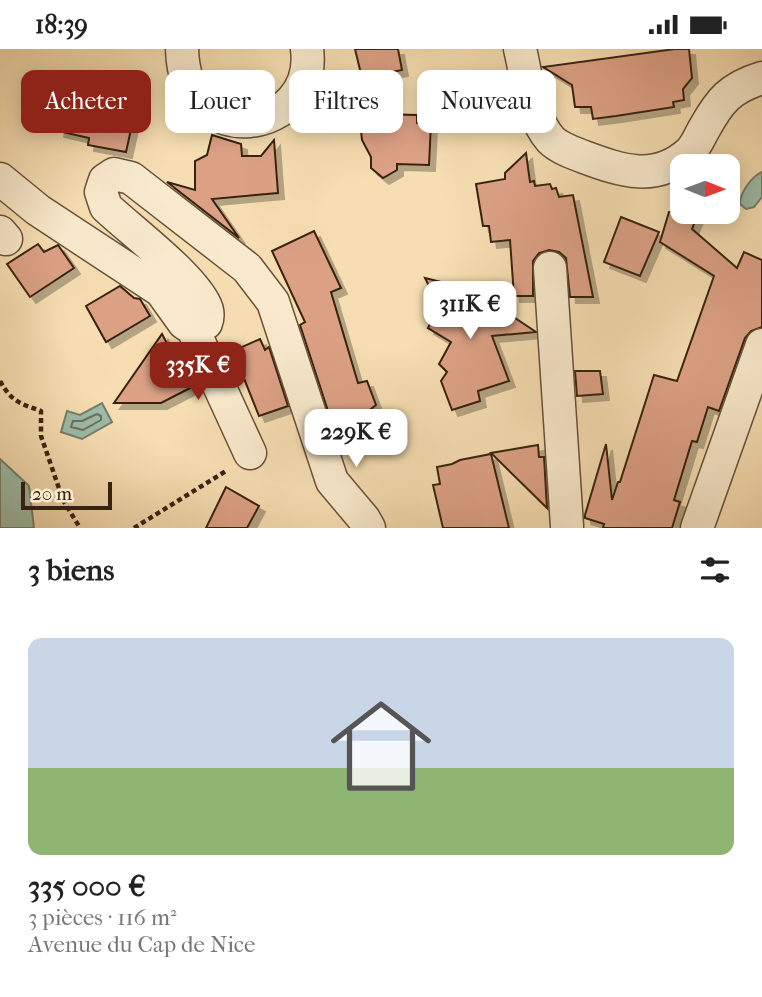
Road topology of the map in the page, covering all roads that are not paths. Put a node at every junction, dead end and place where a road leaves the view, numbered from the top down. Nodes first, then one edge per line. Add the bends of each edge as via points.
1 (181, 49) edge
2 (307, 49) edge
3 (520, 49) edge
4 (762, 78) edge
5 (0, 179) edge
6 (550, 268) dead end
7 (193, 329) junction
8 (762, 345) edge
9 (250, 453) dead end
10 (567, 527) edge
11 (369, 528) edge
12 (697, 528) edge

1 - 2 street via 182,67 204,107 237,123 257,121 290,102 303,81
3 - 4 street via 536,114 552,141 623,171 665,168 691,151 717,104 742,84
5 - 7 street via 30,205 161,291
6 - 10 street
7 - 9 street
7 - 11 street via 206,323 204,302 187,280 106,208 102,186 110,176 126,175 145,189 247,268 273,302 332,481
8 - 12 street

